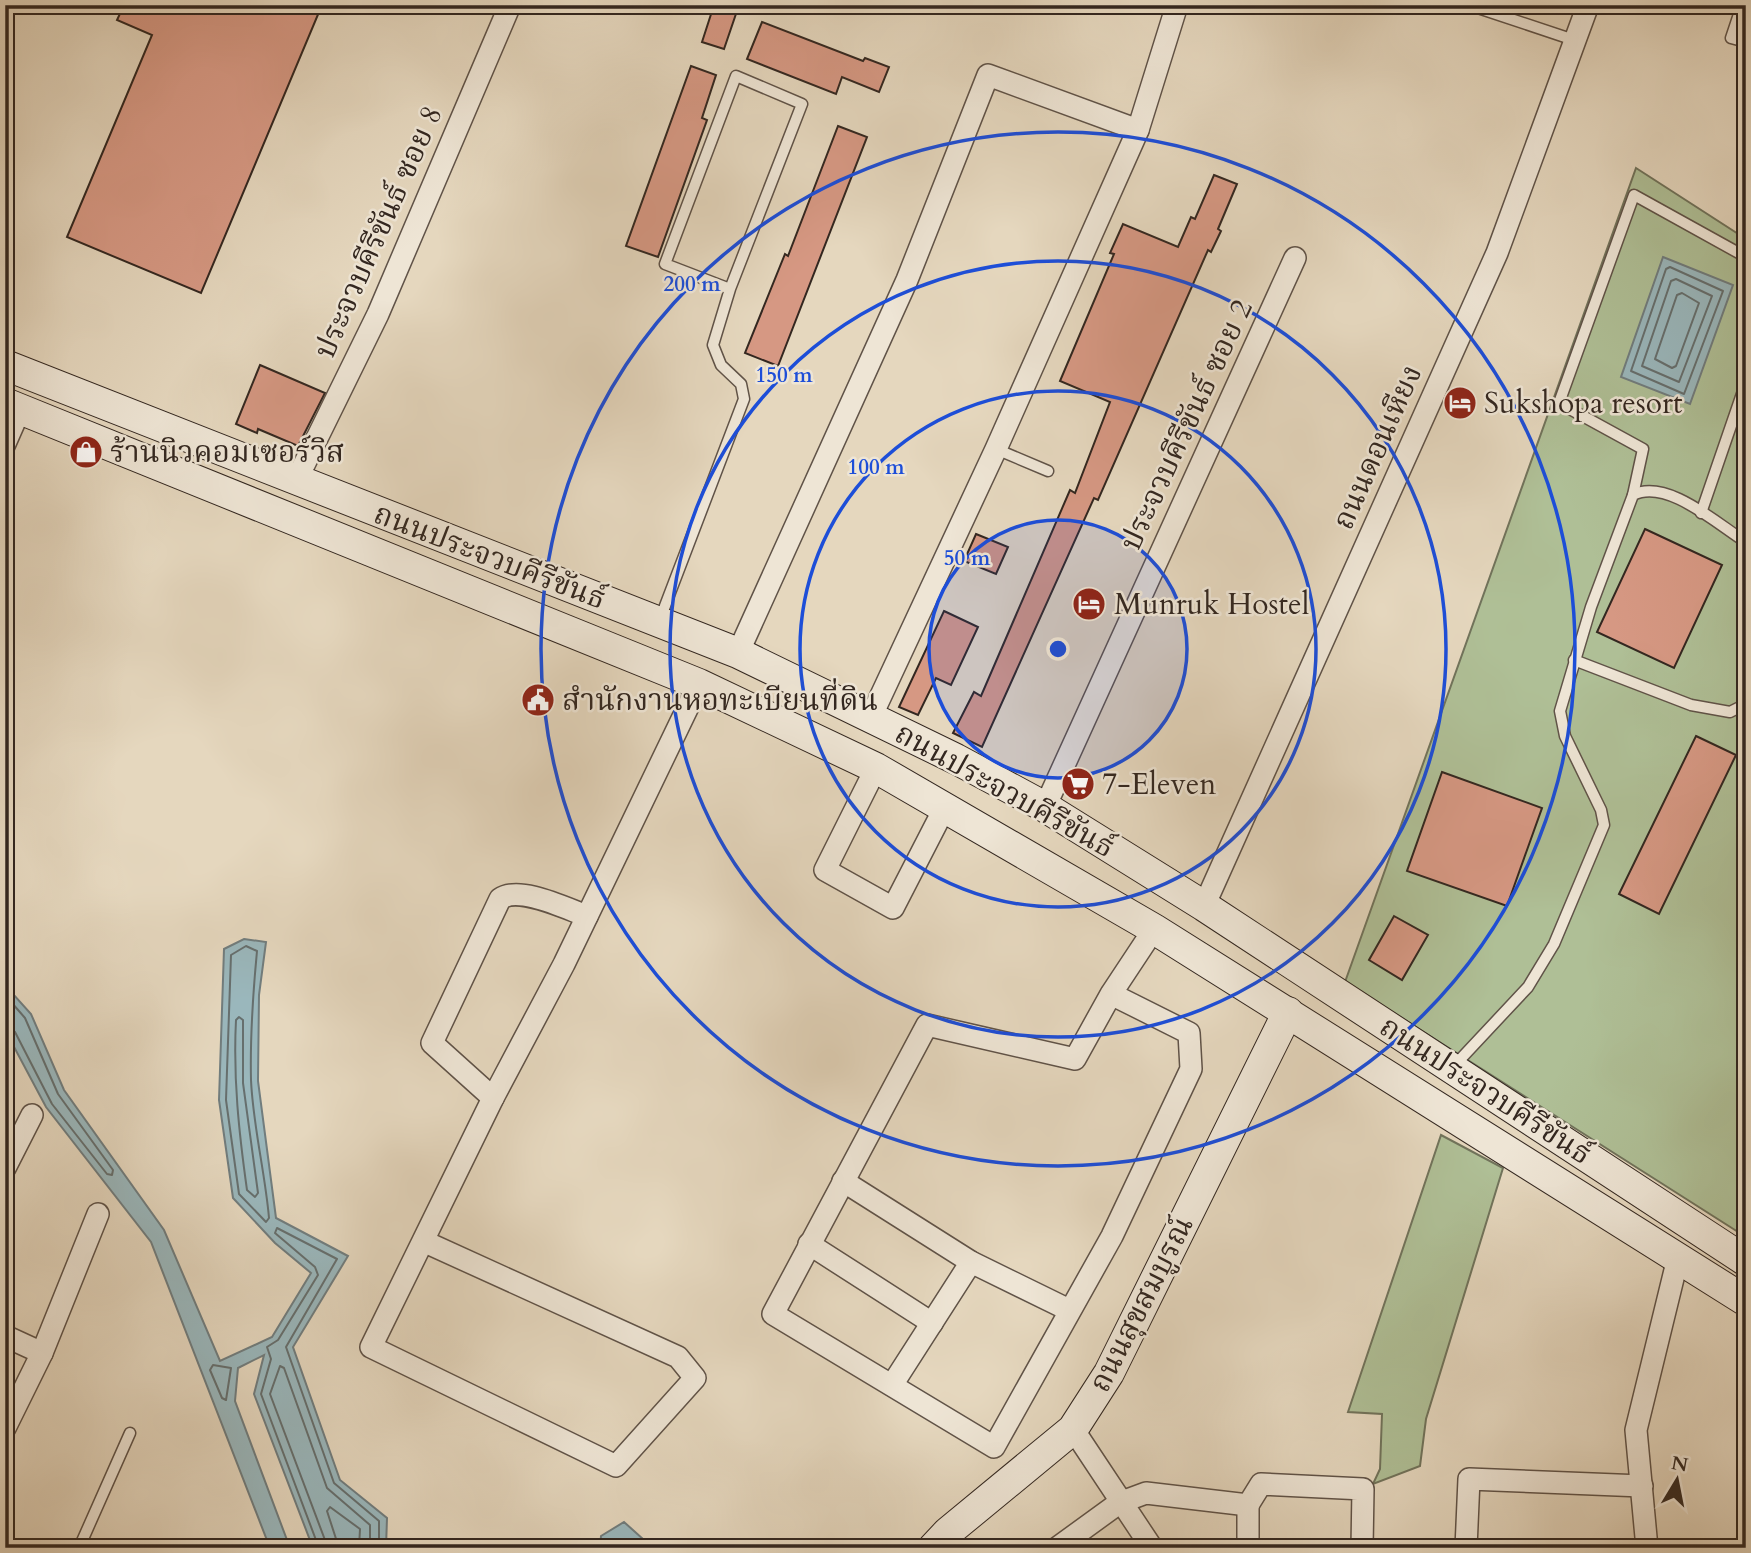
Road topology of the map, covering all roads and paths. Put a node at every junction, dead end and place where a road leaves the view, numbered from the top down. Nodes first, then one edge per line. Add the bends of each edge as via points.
1 (510, 5) edge
2 (1177, 5) edge
3 (1469, 5) edge
4 (1588, 5) edge
5 (1742, 5) edge
6 (1574, 40) junction
7 (1746, 42) edge
8 (1138, 130) junction
9 (1746, 257) edge
10 (1295, 258) dead end
11 (730, 289) junction
12 (5, 365) edge
13 (1746, 382) edge
14 (15, 407) edge
15 (996, 449) junction
16 (5, 457) edge
17 (1048, 471) dead end
18 (296, 481) junction
19 (1633, 495) junction
20 (1701, 513) junction
21 (1746, 542) edge
22 (659, 622) junction
23 (738, 653) junction
24 (1574, 660) junction
25 (699, 684) junction
26 (1746, 704) edge
27 (871, 717) junction
28 (876, 768) junction
29 (945, 807) junction
30 (1045, 807) junction
31 (1204, 906) junction
32 (587, 916) junction
33 (1154, 929) junction
34 (1111, 994) junction
35 (1288, 1012) junction
36 (1452, 1068) junction
37 (493, 1098) junction
38 (33, 1115) dead end
39 (5, 1168) edge
40 (843, 1181) junction
41 (98, 1214) dead end
42 (423, 1241) junction
43 (808, 1244) junction
44 (1678, 1258) junction
45 (1746, 1261) edge
46 (971, 1262) junction
47 (1746, 1301) edge
48 (1069, 1310) junction
49 (932, 1323) junction
50 (5, 1336) edge
51 (42, 1353) junction
52 (892, 1385) junction
53 (5, 1428) edge
54 (1073, 1429) junction
55 (130, 1433) dead end
56 (1642, 1486) junction
57 (1119, 1503) junction
58 (1248, 1506) junction
59 (79, 1548) edge
60 (933, 1548) edge
61 (1057, 1548) edge
62 (1152, 1548) edge
63 (1248, 1548) edge
64 (1362, 1548) edge
65 (1466, 1548) edge
66 (1647, 1548) edge

1 - 18 street, ประจวบคีรีขันธ์ ซอย 8 via 378,314
2 - 8 street
3 - 6 lane
4 - 6 street, ถนนดอนเหียง
5 - 7 lane via 1731,38
6 - 31 street, ถนนดอนเหียง via 1497,253
8 - 15 street
8 - 23 street via 988,75 907,280
9 - 19 lane via 1634,195 1559,403 1643,449
10 - 30 street, ประจวบคีรีขันธ์ ซอย 2
11 - 11 lane via 802,104 736,76 665,264
11 - 22 lane via 713,345 721,365 741,384 744,399
12 - 18 main road, ถนนประจวบคีรีขันธ์
13 - 20 lane
14 - 16 lane
14 - 25 main road, ถนนประจวบคีรีขันธ์
15 - 17 lane
15 - 27 street
18 - 22 main road, ถนนประจวบคีรีขันธ์
19 - 20 lane via 1669,492
19 - 24 lane
20 - 21 lane
22 - 23 main road, ถนนประจวบคีรีขันธ์
23 - 27 main road, ถนนประจวบคีรีขันธ์
24 - 26 lane via 1691,705 1731,712
24 - 36 lane via 1560,711 1565,736 1604,825 1554,944 1528,987
25 - 28 main road, ถนนประจวบคีรีขันธ์
25 - 32 street
27 - 30 main road, ถนนประจวบคีรีขันธ์
28 - 29 main road, ถนนประจวบคีรีขันธ์
28 - 29 street via 825,870 893,908
29 - 33 main road, ถนนประจวบคีรีขันธ์
30 - 31 main road, ถนนประจวบคีรีขันธ์
31 - 36 main road, ถนนประจวบคีรีขันธ์
32 - 37 street
32 - 37 street via 527,895 500,899 432,1044
33 - 34 street
33 - 35 main road, ถนนประจวบคีรีขันธ์
34 - 40 street via 1075,1059 927,1025
34 - 48 street via 1189,1033 1191,1069 1112,1236
35 - 44 main road, ถนนประจวบคีรีขันธ์
35 - 54 main road, ถนนสุขสมบูรณ์ via 1109,1373
36 - 45 main road, ถนนประจวบคีรีขันธ์
37 - 42 street
38 - 39 street
40 - 43 street
40 - 46 street
41 - 51 street
42 - 42 street via 678,1357 695,1378 616,1465 371,1347
43 - 49 street
43 - 52 street via 773,1314
44 - 47 main road, ถนนประจวบคีรีขันธ์
44 - 56 street via 1636,1430
46 - 48 street
46 - 49 street
48 - 52 street via 994,1447
49 - 52 street
50 - 51 street
51 - 53 street
54 - 57 street
54 - 60 main road, ถนนสุขสมบูรณ์
55 - 59 lane
56 - 65 street via 1469,1479
56 - 66 street
57 - 58 street via 1146,1493
57 - 61 street
57 - 62 street
58 - 63 street
58 - 64 street via 1261,1485 1363,1489

